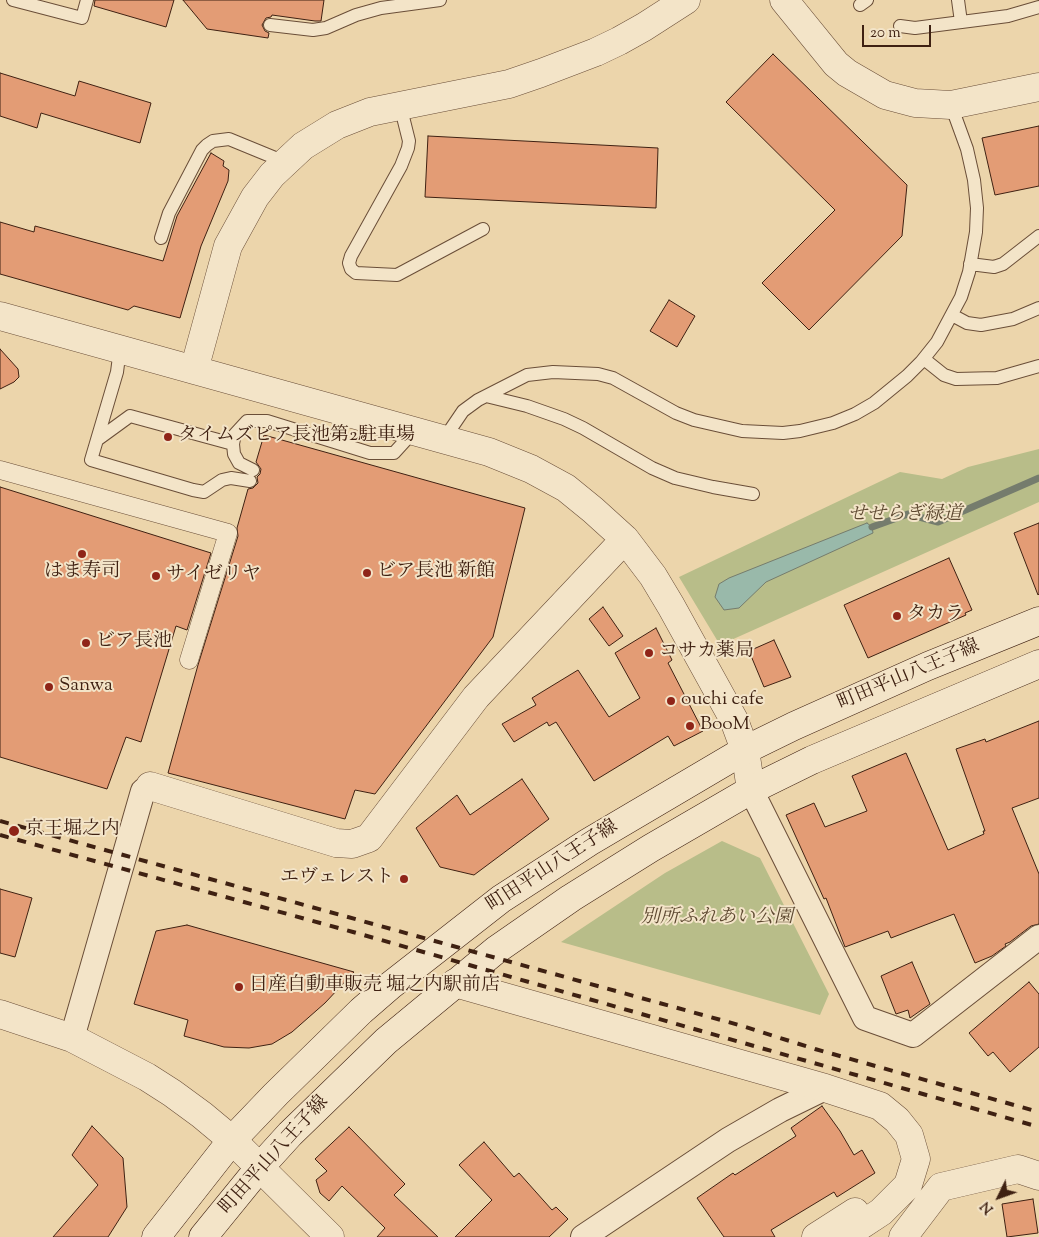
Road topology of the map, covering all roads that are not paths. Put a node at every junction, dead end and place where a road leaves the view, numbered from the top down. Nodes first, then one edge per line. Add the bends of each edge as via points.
1 (13, 0) edge
2 (87, 0) edge
3 (440, 0) edge
4 (686, 0) edge
5 (784, 0) edge
6 (958, 0) edge
7 (1039, 7) edge
8 (961, 22) junction
9 (270, 25) dead end
10 (900, 26) dead end
11 (1039, 87) edge
12 (400, 105) junction
13 (951, 105) junction
14 (285, 162) junction
15 (483, 229) dead end
16 (1039, 236) edge
17 (161, 238) dead end
18 (970, 264) junction
19 (1039, 308) edge
20 (952, 315) junction
21 (0, 316) edge
22 (120, 349) junction
23 (924, 359) junction
24 (1039, 366) edge
25 (194, 370) junction
26 (486, 396) junction
27 (414, 431) junction
28 (444, 439) junction
29 (97, 440) junction
30 (233, 444) junction
31 (0, 470) edge
32 (753, 494) dead end
33 (625, 539) junction
34 (1039, 621) edge
35 (189, 660) dead end
36 (1039, 664) edge
37 (745, 750) junction
38 (150, 786) joint
39 (751, 790) junction
40 (1039, 937) edge
41 (455, 983) junction
42 (2, 1018) edge
43 (72, 1038) junction
44 (826, 1088) junction
45 (897, 1120) junction
46 (232, 1140) junction
47 (260, 1167) junction
48 (1039, 1176) edge
49 (590, 1235) edge
50 (156, 1237) edge
51 (203, 1237) edge
52 (330, 1237) edge
53 (816, 1237) edge
54 (843, 1237) edge
55 (903, 1237) edge

1 - 2 lane via 82,18
3 - 9 lane via 381,8 326,28
4 - 12 street via 618,41 541,73 509,84
5 - 13 street via 825,53 846,73 885,94 915,103
6 - 8 lane
7 - 8 lane via 1008,16
8 - 10 lane via 915,28
11 - 13 street
12 - 14 street via 347,120 303,146
12 - 15 lane via 408,148 351,256 351,268 356,273 397,275
13 - 18 lane via 974,180 976,232
14 - 17 lane via 228,139 213,141 202,150 169,213
14 - 25 street via 255,197 228,246
16 - 18 lane via 1003,264 994,267
18 - 20 lane
19 - 20 lane via 1014,319 981,325 967,323
20 - 23 lane
21 - 22 street
22 - 25 street
22 - 29 lane
23 - 24 lane via 944,375 956,379 997,378
23 - 26 lane via 893,389 855,414 800,431 742,431 694,420 613,378 598,374 553,372 527,375
25 - 27 street
26 - 28 lane via 463,411
26 - 32 lane via 564,419 676,478
27 - 28 street
27 - 30 lane via 394,453 370,453 267,422 247,420 235,434
28 - 33 street via 508,458 548,478 594,510
29 - 30 lane via 130,416
29 - 30 lane via 91,460 204,492 222,480 252,476 239,463
31 - 35 street via 228,533
33 - 37 street via 671,606 734,720
33 - 38 street via 476,697 369,838 352,844 336,842
34 - 37 street, 町田平山八王子線 via 928,666
36 - 39 street, 町田平山八王子線 via 812,760
37 - 39 street
37 - 46 street, 町田平山八王子線 via 582,846 501,899 361,1011
38 - 43 street via 143,791
39 - 40 street via 865,1018 913,1035
39 - 41 street, 町田平山八王子線 via 603,877
41 - 44 street
41 - 47 street, 町田平山八王子線 via 386,1041
42 - 43 street
43 - 46 street via 148,1077
44 - 45 street via 880,1106
44 - 49 street via 728,1140
45 - 53 street via 902,1157 894,1179 877,1198
45 - 54 street via 909,1135 916,1159 908,1185 881,1212
46 - 47 street
46 - 50 street, 町田平山八王子線
47 - 51 street, 町田平山八王子線
47 - 52 street
48 - 55 street via 1018,1169 941,1187

